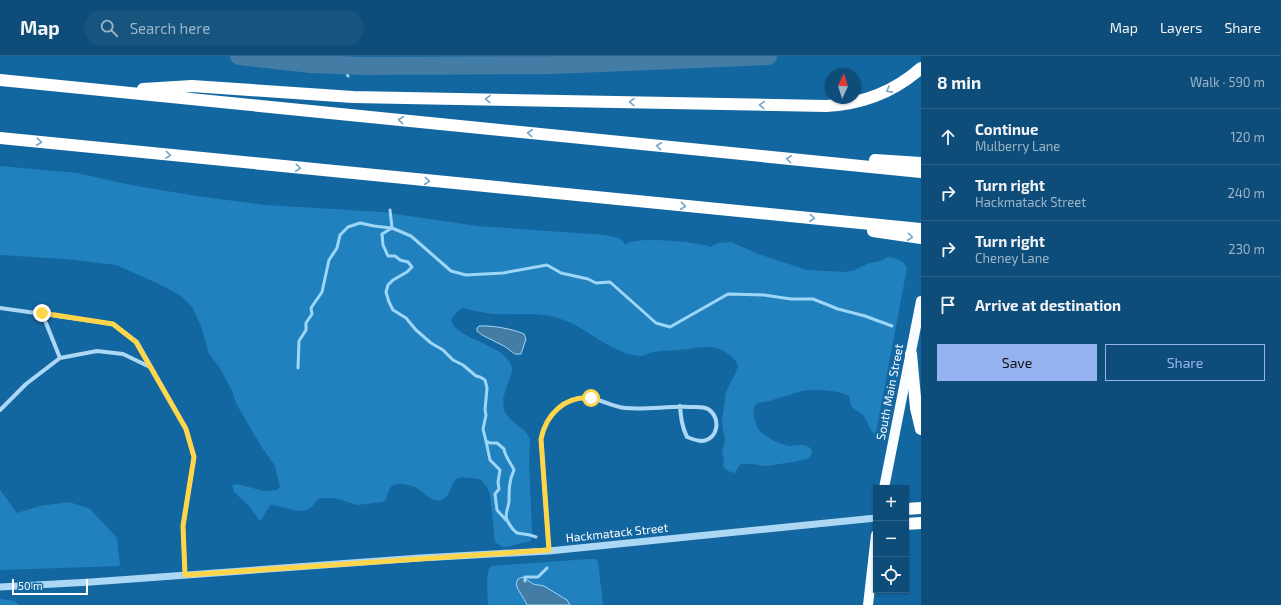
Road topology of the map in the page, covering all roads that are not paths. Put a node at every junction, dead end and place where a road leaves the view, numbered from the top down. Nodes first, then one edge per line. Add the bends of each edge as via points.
1 (921, 68) edge
2 (0, 80) edge
3 (120, 92) junction
4 (0, 138) edge
5 (828, 162) junction
6 (921, 163) edge
7 (921, 172) edge
8 (831, 220) junction
9 (921, 229) edge
10 (921, 238) edge
11 (921, 301) edge
12 (0, 308) edge
13 (42, 313) junction
14 (911, 354) junction
15 (60, 358) junction
16 (151, 367) junction
17 (680, 406) junction
18 (0, 410) edge
19 (921, 429) edge
20 (885, 485) edge
21 (921, 508) edge
22 (909, 509) edge
23 (873, 518) edge
24 (921, 523) edge
25 (909, 524) edge
26 (549, 550) junction
27 (873, 557) edge
28 (185, 575) junction
29 (0, 587) edge
30 (868, 605) edge

1 -> 3 highway via 902,83 872,98 826,106 347,96 192,86
2 - 3 highway
5 -> 3 highway
4 -> 8 highway
5 - 6 highway via 878,160
5 - 7 highway
8 - 9 highway
8 -> 10 highway via 878,232
11 - 14 main road, South Main Street
12 - 13 street
13 - 15 street
13 - 16 street via 113,324 136,342
14 - 19 highway via 916,408
14 - 20 main road, South Main Street
15 - 16 street via 97,352 123,354
15 - 18 street via 26,384
16 - 28 street via 186,429 194,457 183,526
17 - 17 street via 707,408 716,418 716,430 713,434 703,441 688,437 680,419
17 - 26 street via 626,408 585,398 573,400 554,412 543,428 541,439
21 - 22 highway
23 - 26 street, Hackmatack Street
24 - 25 highway
26 - 28 street, Hackmatack Street
27 - 30 main road
28 - 29 street, Hackmatack Street

